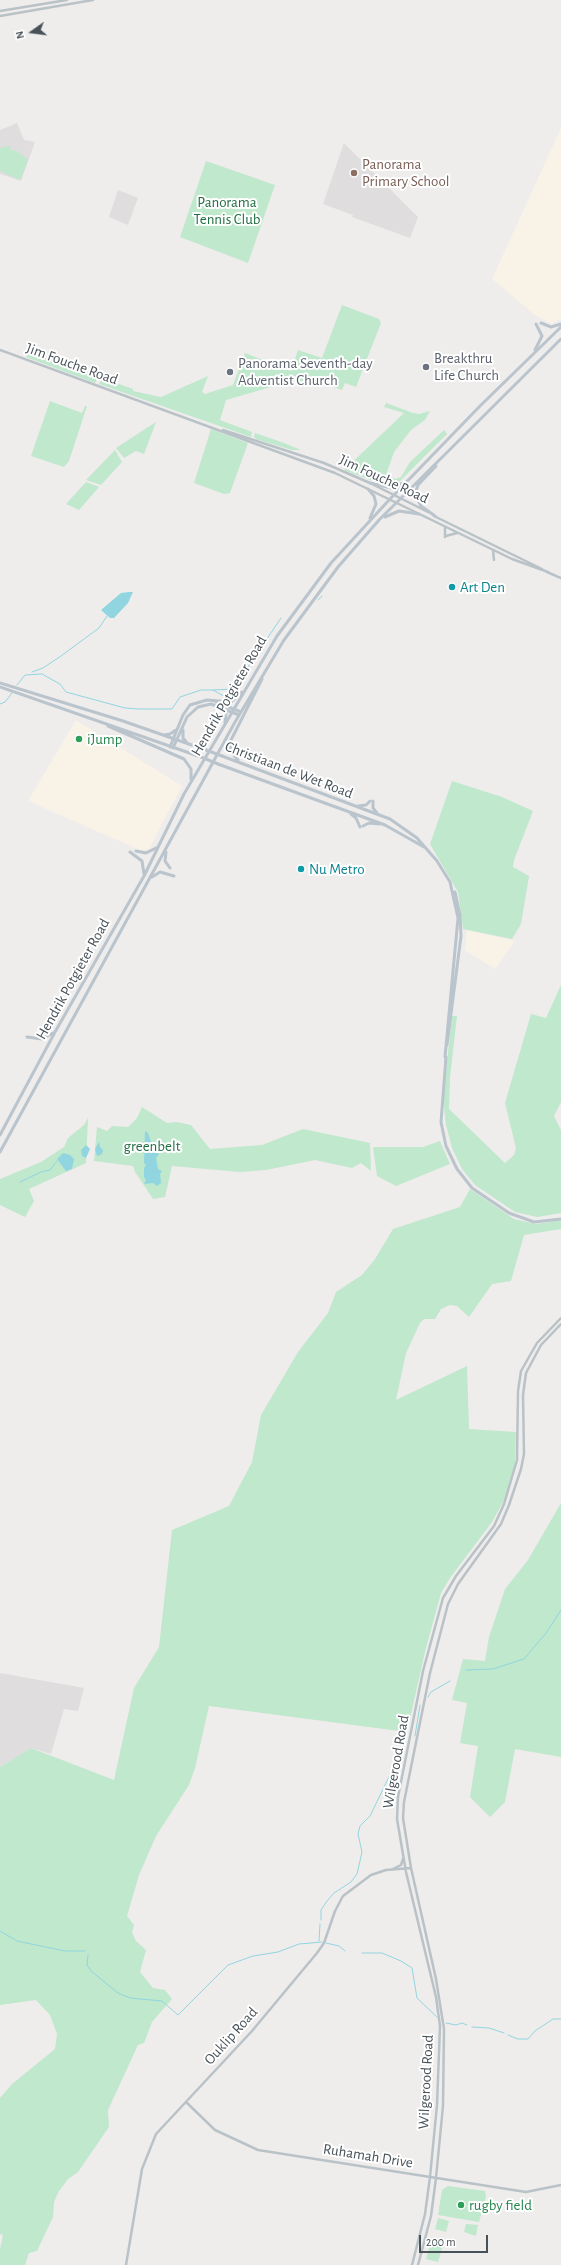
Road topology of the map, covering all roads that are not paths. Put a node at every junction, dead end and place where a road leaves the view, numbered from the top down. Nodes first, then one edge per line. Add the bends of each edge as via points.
1 (67, 0) edge
2 (93, 0) edge
3 (0, 11) edge
4 (0, 16) edge
5 (541, 323) dead end
6 (536, 324) dead end
7 (561, 324) edge
8 (561, 328) edge
9 (561, 339) edge
10 (0, 350) edge
11 (527, 361) junction
12 (204, 424) junction
13 (450, 449) junction
14 (408, 481) junction
15 (370, 483) junction
16 (368, 490) junction
17 (394, 495) junction
18 (402, 498) junction
19 (390, 499) junction
20 (397, 503) junction
21 (420, 514) junction
22 (435, 516) junction
23 (379, 520) junction
24 (368, 523) junction
25 (445, 527) junction
26 (458, 533) junction
27 (493, 550) junction
28 (494, 560) dead end
29 (548, 572) junction
30 (561, 578) edge
31 (271, 661) junction
32 (0, 683) edge
33 (0, 687) edge
34 (246, 688) junction
35 (213, 700) junction
36 (221, 707) junction
37 (233, 710) junction
38 (240, 714) junction
39 (99, 721) junction
40 (184, 724) junction
41 (223, 728) junction
42 (178, 729) junction
43 (161, 735) junction
44 (175, 739) junction
45 (187, 744) junction
46 (172, 748) junction
47 (251, 767) junction
48 (184, 794) junction
49 (354, 807) junction
50 (348, 812) junction
51 (380, 815) junction
52 (385, 824) junction
53 (159, 846) junction
54 (168, 846) junction
55 (426, 848) junction
56 (136, 851) dead end
57 (130, 852) dead end
58 (170, 868) dead end
59 (144, 876) junction
60 (174, 876) dead end
61 (150, 878) junction
62 (55, 1032) junction
63 (27, 1037) dead end
64 (0, 1135) edge
65 (0, 1152) edge
66 (561, 1219) edge
67 (561, 1318) edge
68 (561, 1324) edge
69 (403, 1857) junction
70 (405, 1868) junction
71 (411, 1868) junction
72 (389, 1870) junction
73 (186, 2102) junction
74 (430, 2177) junction
75 (436, 2178) junction
76 (561, 2185) edge
77 (126, 2265) edge
78 (412, 2265) edge
79 (418, 2265) edge

1 - 3 street
2 - 4 street
5 - 7 main road via 551,327
6 - 11 main road via 542,336 541,342
8 - 11 main road, Hendrik Potgieter Road
9 - 13 main road
10 - 12 street, Jim Fouche Road
11 - 14 main road, Hendrik Potgieter Road
12 - 15 street, Jim Fouche Road via 302,455
12 - 16 street, Jim Fouche Road via 335,473
13 - 18 main road, Hendrik Potgieter Road
13 - 22 main road via 416,489 419,504
14 - 15 main road via 391,488
14 - 17 main road, Hendrik Potgieter Road
15 - 17 street, Jim Fouche Road
16 - 19 street, Jim Fouche Road
16 - 24 main road via 374,496 376,504
17 - 18 street, Jim Fouche Road
17 - 19 main road, Hendrik Potgieter Road
18 - 20 main road, Hendrik Potgieter Road
18 - 22 street, Jim Fouche Road
19 - 20 street, Jim Fouche Road
19 - 24 main road, Hendrik Potgieter Road
20 - 21 street, Jim Fouche Road
20 - 23 main road, Hendrik Potgieter Road
21 - 23 main road via 399,511
21 - 25 street, Jim Fouche Road
22 - 29 street, Jim Fouche Road
23 - 31 main road, Hendrik Potgieter Road via 328,579
24 - 34 main road, Hendrik Potgieter Road via 302,600
25 - 26 street, Jim Fouche Road
25 - 26 street via 445,537
26 - 27 street, Jim Fouche Road
27 - 28 street
27 - 29 street, Jim Fouche Road
29 - 30 street, Jim Fouche Road
31 - 38 main road, Hendrik Potgieter Road
31 - 47 main road via 230,744 233,756
32 - 43 main road, Christiaan de Wet Road
33 - 39 main road, Christiaan de Wet Road
34 - 35 main road via 232,702
34 - 37 main road, Hendrik Potgieter Road
35 - 37 main road
35 - 42 main road via 190,705
36 - 37 main road
36 - 40 main road via 206,704 198,707 190,713
36 - 41 main road via 226,713
37 - 38 main road
37 - 41 main road, Hendrik Potgieter Road
38 - 54 main road, Hendrik Potgieter Road
39 - 46 main road, Christiaan de Wet Road
39 - 48 main road via 115,731 186,761 192,769 192,776
40 - 44 main road
40 - 45 main road via 182,735
41 - 48 main road, Hendrik Potgieter Road
42 - 43 main road via 170,734
42 - 44 main road
43 - 44 main road, Christiaan de Wet Road
44 - 45 main road, Christiaan de Wet Road
44 - 46 main road
45 - 47 main road, Christiaan de Wet Road, bridge
46 - 50 main road, Christiaan de Wet Road, bridge
47 - 49 main road, Christiaan de Wet Road
48 - 53 main road, Hendrik Potgieter Road
49 - 51 main road, Christiaan de Wet Road
49 - 51 main road via 366,805 371,801 373,808
50 - 52 main road, Christiaan de Wet Road
50 - 52 main road via 362,827 371,823
51 - 55 main road, Christiaan de Wet Road via 408,830
52 - 55 main road, Christiaan de Wet Road
53 - 56 main road via 146,853
53 - 59 main road, Hendrik Potgieter Road
54 - 58 main road via 165,861
54 - 61 main road, Hendrik Potgieter Road
55 - 66 main road, Christiaan de Wet Road via 440,865 453,890 458,926 446,1036 441,1122 446,1146 458,1169 476,1191 513,1215 534,1222
57 - 59 main road via 142,861
59 - 62 main road, Hendrik Potgieter Road
60 - 61 main road via 160,872
61 - 65 main road, Hendrik Potgieter Road
62 - 63 main road via 42,1039
62 - 64 main road, Hendrik Potgieter Road
67 - 69 street, Wilgerood Road via 537,1342 522,1371 518,1391 517,1460 504,1504 495,1523 446,1590 441,1602 423,1671 398,1797 397,1815
68 - 71 street, Wilgerood Road via 541,1345 526,1373 523,1395 524,1454 509,1505 501,1524 451,1595 446,1611 430,1673 404,1802 403,1818
69 - 70 street, Wilgerood Road
69 - 72 street via 400,1865
70 - 71 street, Ouklip Road
70 - 72 street, Ouklip Road
70 - 74 street, Wilgerood Road via 436,1997 440,2026 437,2105
71 - 75 street, Wilgerood Road via 436,1979 444,2029 443,2106
72 - 73 street, Ouklip Road via 367,1878 343,1896 325,1941 317,1953 252,2031
73 - 74 street, Ruhamah Drive via 215,2130 258,2150
73 - 77 street, Ouklip Road via 158,2132 149,2148 139,2185
74 - 75 street, Ruhamah Drive
74 - 78 street, Wilgerood Road via 422,2227
75 - 76 street, Ruhamah Drive via 528,2192
75 - 79 street, Wilgerood Road via 431,2216

